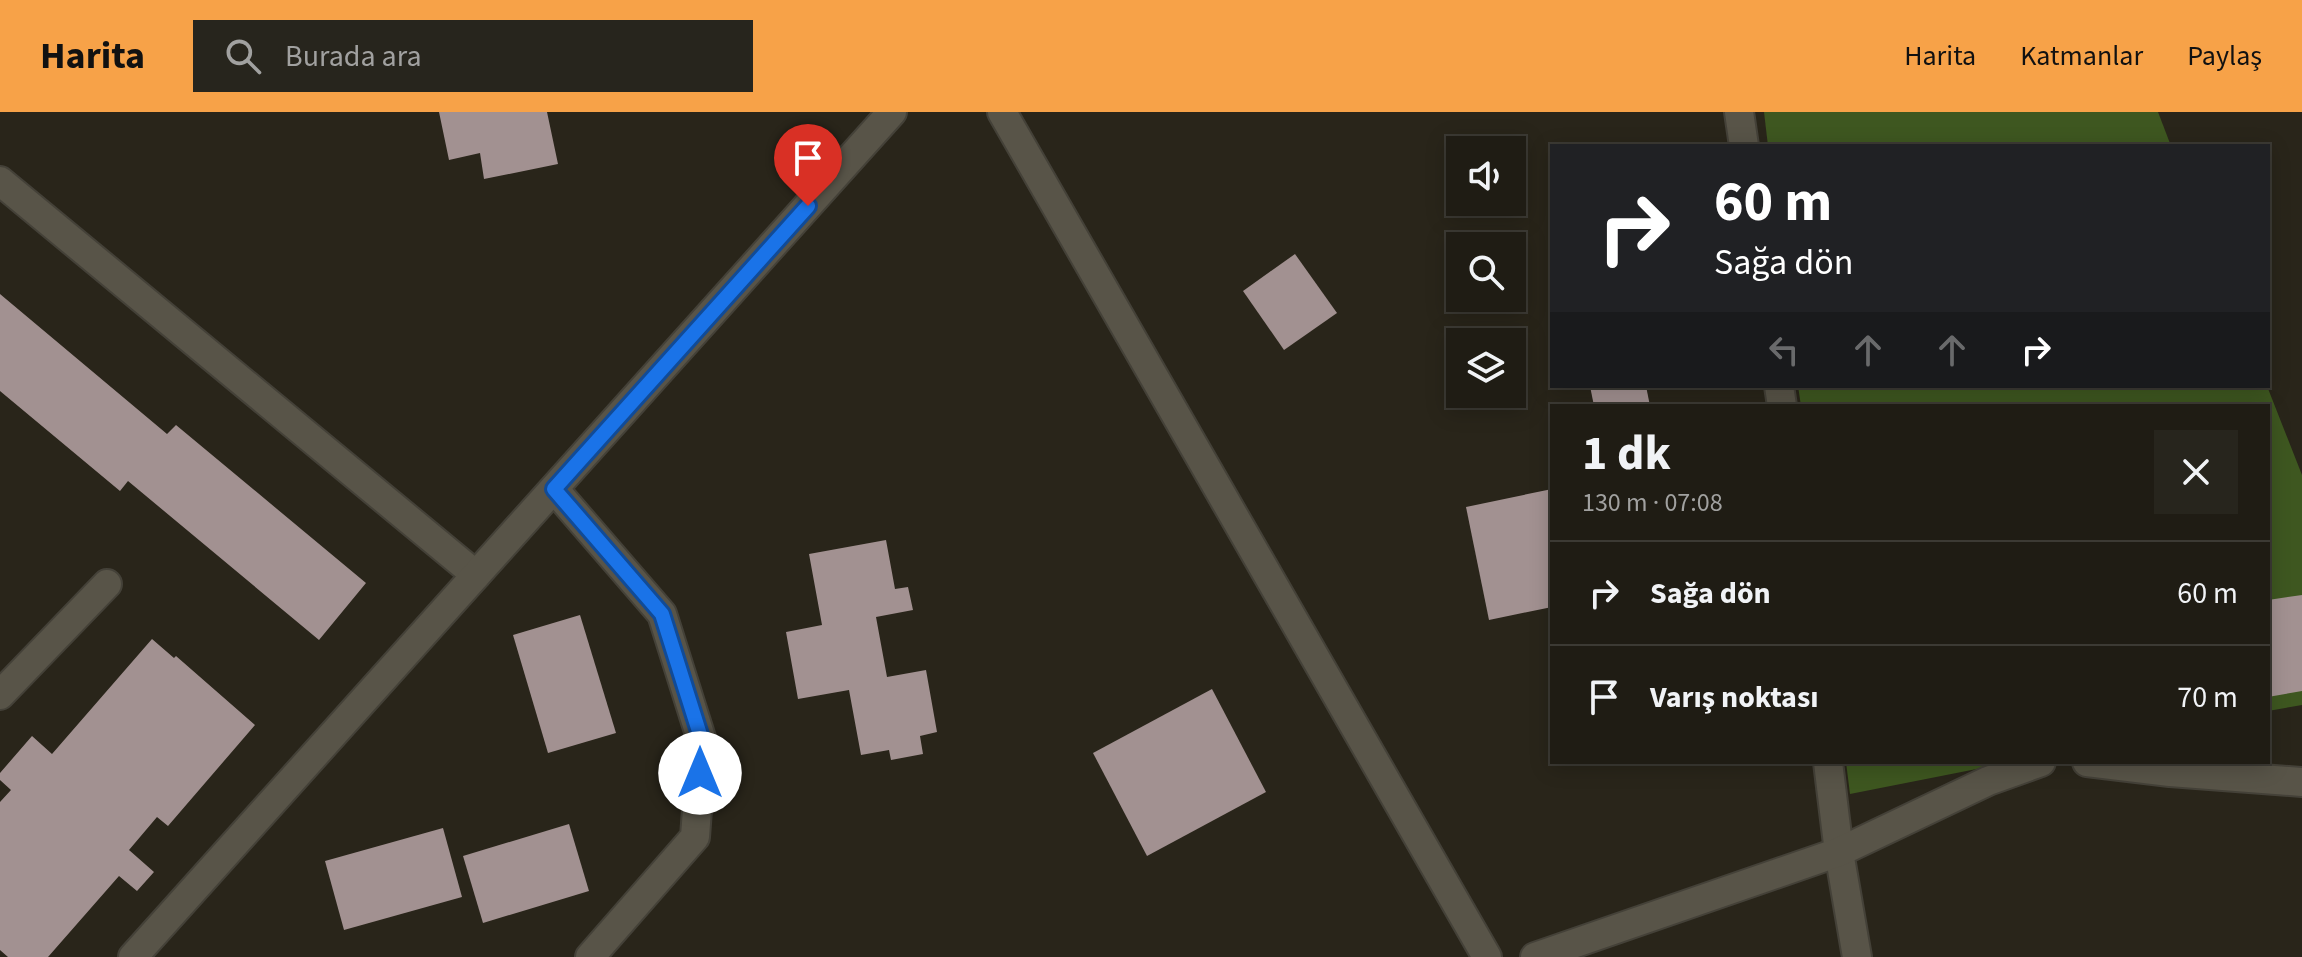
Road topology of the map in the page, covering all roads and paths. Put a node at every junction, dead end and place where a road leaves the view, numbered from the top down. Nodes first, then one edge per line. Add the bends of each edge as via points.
1 (892, 112) edge
2 (1002, 112) edge
3 (1739, 112) edge
4 (1744, 144) edge
5 (0, 181) edge
6 (554, 489) junction
7 (476, 575) junction
8 (107, 584) dead end
9 (0, 695) edge
10 (1828, 764) edge
11 (2035, 764) edge
12 (2104, 764) edge
13 (2302, 782) edge
14 (1839, 852) junction
15 (1587, 948) edge
16 (133, 957) edge
17 (590, 957) edge
18 (1487, 957) edge
19 (1535, 957) edge
20 (1857, 957) edge

1 - 6 street
2 - 18 street
3 - 4 street
5 - 7 street
6 - 7 street
6 - 17 street via 662,614 702,741 695,837
7 - 16 street
8 - 9 street
10 - 14 street
11 - 14 street
12 - 13 street
14 - 15 street
14 - 20 street
15 - 19 street

